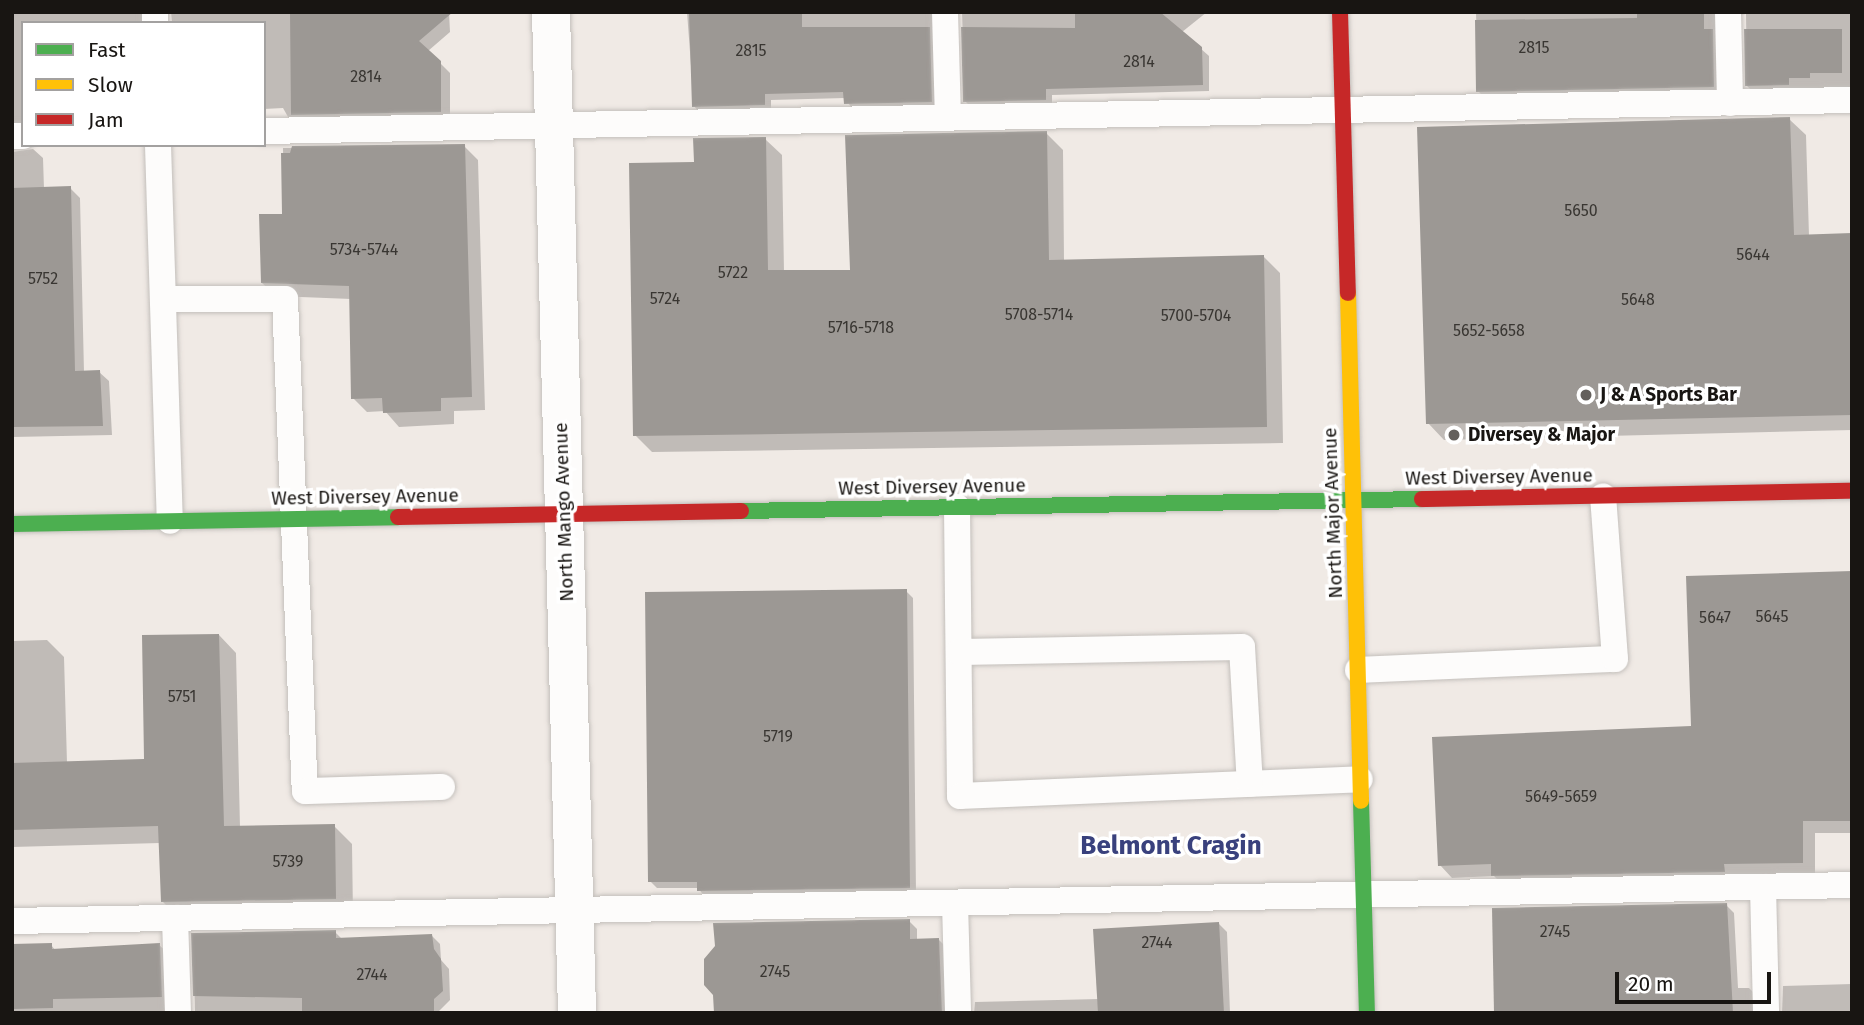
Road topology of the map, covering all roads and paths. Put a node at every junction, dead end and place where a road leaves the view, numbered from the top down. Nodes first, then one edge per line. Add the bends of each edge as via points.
1 (551, 12) edge
2 (945, 12) edge
3 (1340, 12) edge
4 (1728, 12) edge
5 (1852, 100) edge
6 (1730, 103) junction
7 (1343, 110) junction
8 (948, 118) junction
9 (554, 125) junction
10 (266, 131) edge
11 (158, 147) edge
12 (165, 299) junction
13 (1852, 491) edge
14 (1603, 496) junction
15 (1353, 500) junction
16 (957, 507) junction
17 (564, 515) junction
18 (292, 519) junction
19 (170, 521) junction
20 (12, 524) edge
21 (959, 652) junction
22 (1358, 670) junction
23 (1360, 779) junction
24 (1250, 784) junction
25 (442, 787) dead end
26 (1852, 885) edge
27 (1763, 887) junction
28 (1364, 896) junction
29 (955, 903) junction
30 (574, 911) junction
31 (175, 918) junction
32 (12, 921) edge
33 (178, 1013) edge
34 (577, 1013) edge
35 (958, 1013) edge
36 (1367, 1013) edge
37 (1766, 1013) edge

1 - 9 street, North Mango Avenue
2 - 8 lane
3 - 7 main road, North Major Avenue
4 - 6 lane
5 - 6 lane
6 - 7 lane
7 - 8 lane
7 - 15 main road, North Major Avenue
8 - 9 lane
9 - 10 lane
9 - 17 street, North Mango Avenue
11 - 12 lane
12 - 18 lane via 285,299
12 - 19 lane
13 - 14 main road, West Diversey Avenue
14 - 15 main road, West Diversey Avenue
14 - 22 lane via 1615,659
15 - 16 main road, West Diversey Avenue
15 - 22 main road, North Major Avenue
16 - 17 main road, West Diversey Avenue
16 - 21 lane
17 - 18 main road, West Diversey Avenue
17 - 30 street, North Mango Avenue
18 - 19 main road, West Diversey Avenue
18 - 25 lane via 305,791
19 - 20 main road, West Diversey Avenue
21 - 24 lane via 1242,647
21 - 24 lane via 960,796
22 - 23 main road, North Major Avenue
23 - 24 lane
23 - 28 main road, North Major Avenue
26 - 27 lane
27 - 28 lane
27 - 37 lane
28 - 29 lane
28 - 36 main road, North Major Avenue
29 - 30 lane
29 - 35 lane
30 - 31 lane
30 - 34 street, North Mango Avenue
31 - 32 lane
31 - 33 lane

